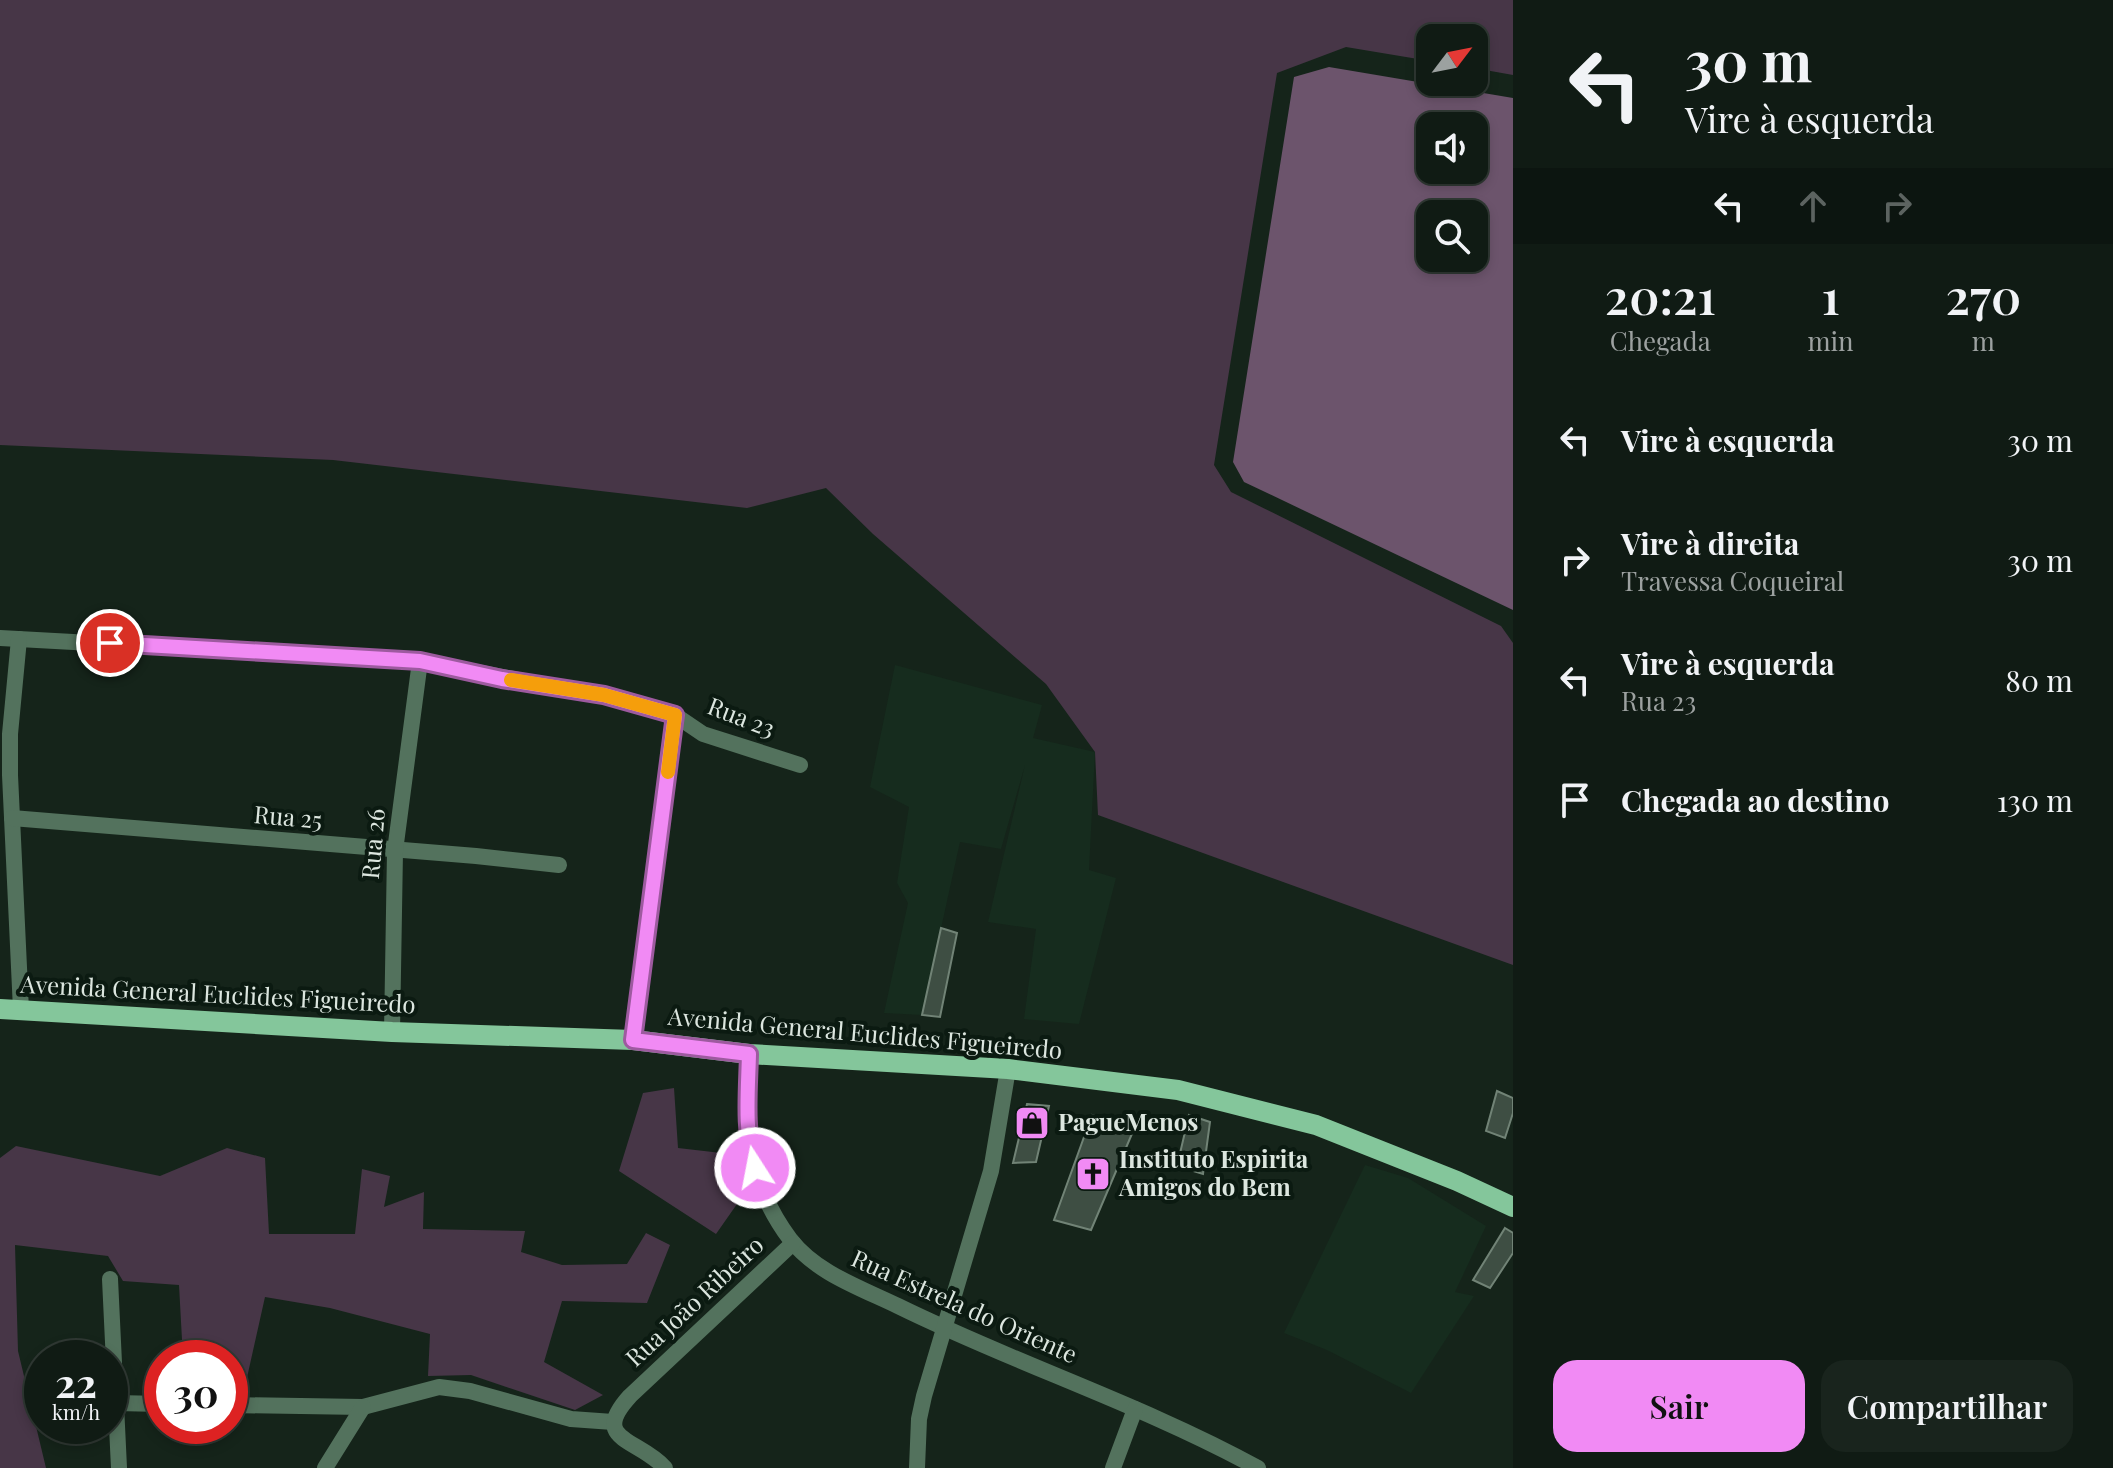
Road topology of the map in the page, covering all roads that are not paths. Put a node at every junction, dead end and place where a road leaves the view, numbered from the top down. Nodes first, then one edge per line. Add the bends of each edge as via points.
1 (0, 638) edge
2 (19, 639) junction
3 (420, 661) junction
4 (675, 715) junction
5 (800, 765) dead end
6 (12, 818) junction
7 (395, 851) junction
8 (559, 865) dead end
9 (0, 1009) edge
10 (21, 1010) junction
11 (392, 1032) junction
12 (633, 1040) junction
13 (749, 1054) junction
14 (1008, 1069) junction
15 (1513, 1207) edge
16 (793, 1243) junction
17 (110, 1279) dead end
18 (942, 1328) junction
19 (113, 1340) edge
20 (248, 1405) edge
21 (363, 1407) junction
22 (1135, 1409) junction
23 (613, 1422) junction
24 (118, 1444) edge
25 (119, 1468) edge
26 (325, 1468) edge
27 (665, 1468) edge
28 (917, 1468) edge
29 (1113, 1468) edge
30 (1258, 1468) edge

1 - 2 street, Rua 23
2 - 3 street, Rua 23
2 - 6 street via 10,734
3 - 4 street, Rua 23 via 604,695
3 - 7 street, Rua 26
4 - 5 street, Rua 23 via 703,734
4 - 12 street
6 - 7 street, Rua 25
6 - 10 street
7 - 8 street, Rua 25
7 - 11 street, Rua 26
9 - 10 main road, Avenida General Euclides Figueiredo
10 - 11 main road, Avenida General Euclides Figueiredo
11 - 12 main road, Avenida General Euclides Figueiredo
12 - 13 main road, Avenida General Euclides Figueiredo
13 - 14 main road, Avenida General Euclides Figueiredo
13 - 16 street, Rua Estrela do Oriente via 749,1145 767,1198
14 - 15 main road, Avenida General Euclides Figueiredo via 1178,1090 1316,1125
14 - 18 street via 991,1171
16 - 18 street, Rua Estrela do Oriente via 831,1274
16 - 23 street, Rua João Ribeiro via 630,1396
17 - 19 street
18 - 22 street, Rua Estrela do Oriente
18 - 28 street via 919,1419
20 - 21 street
21 - 23 street via 439,1387 571,1419
21 - 26 street
22 - 29 street
22 - 30 street, Rua Estrela do Oriente
23 - 27 street via 619,1436
24 - 25 street

